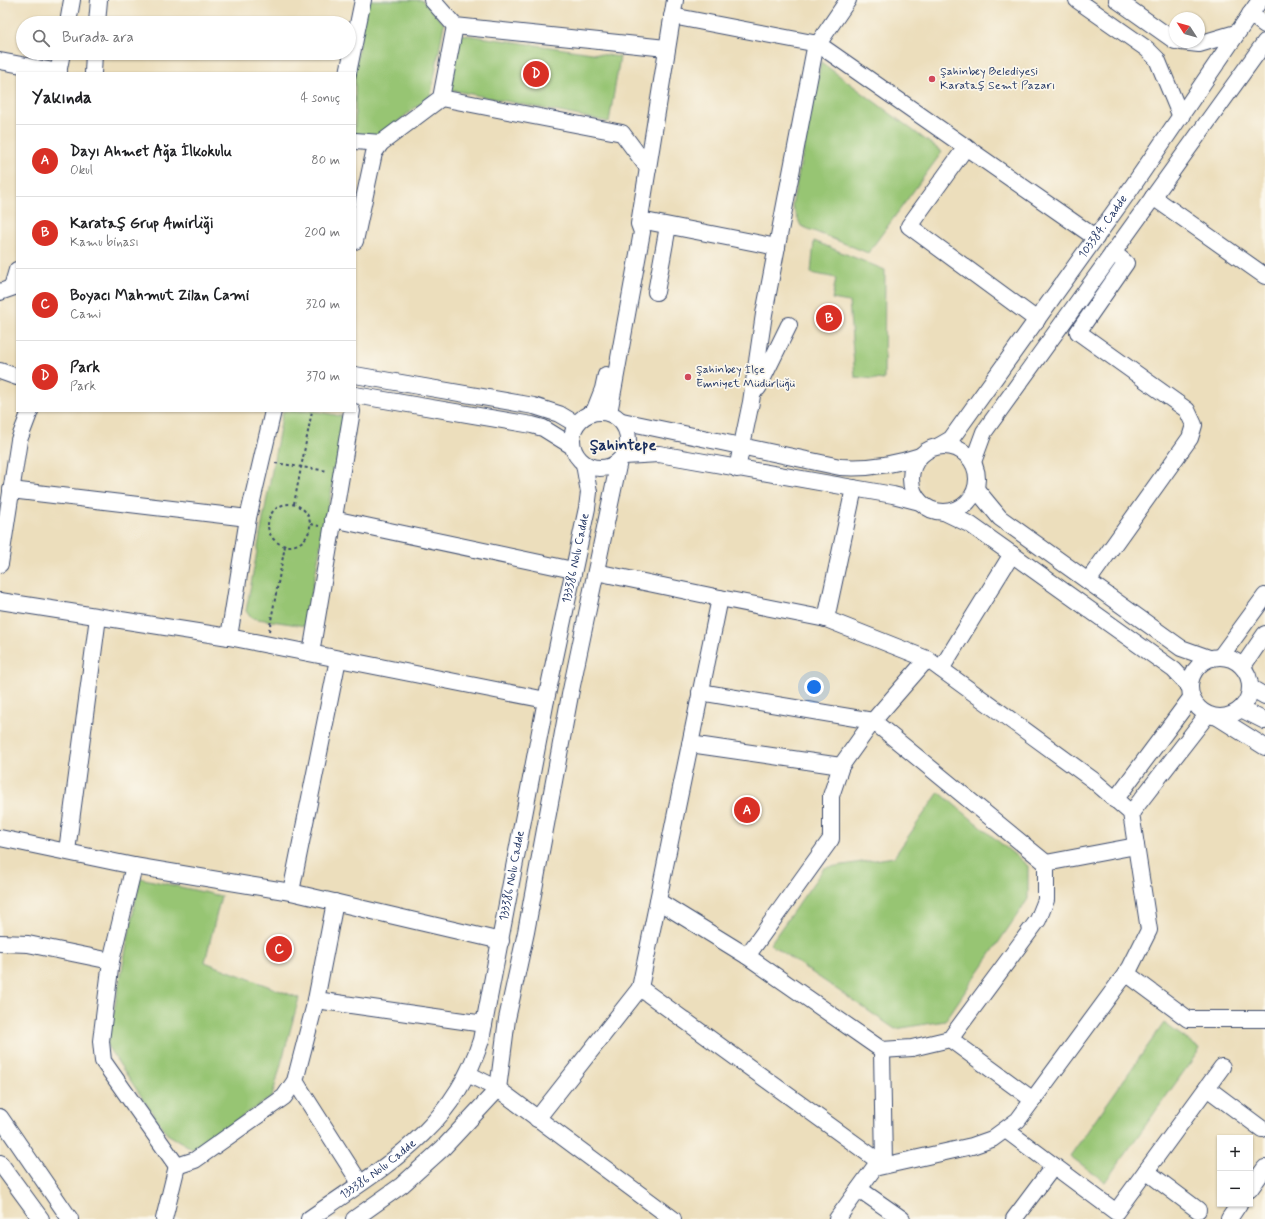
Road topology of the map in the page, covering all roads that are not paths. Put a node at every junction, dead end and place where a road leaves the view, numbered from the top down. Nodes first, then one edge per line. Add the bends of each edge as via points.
1 (72, 0) edge
2 (99, 0) edge
3 (363, 0) edge
4 (432, 0) edge
5 (675, 0) edge
6 (848, 0) edge
7 (1078, 0) edge
8 (1117, 0) edge
9 (1260, 0) edge
10 (1250, 14) junction
11 (69, 16) edge
12 (98, 16) edge
13 (672, 16) junction
14 (1265, 25) edge
15 (455, 26) junction
16 (1236, 33) junction
17 (356, 34) edge
18 (1169, 37) edge
19 (1205, 42) edge
20 (1265, 42) edge
21 (817, 44) junction
22 (666, 48) junction
23 (61, 60) edge
24 (93, 60) edge
25 (351, 60) edge
26 (0, 61) edge
27 (58, 72) edge
28 (92, 72) edge
29 (348, 72) edge
30 (441, 98) junction
31 (1181, 117) junction
32 (356, 141) edge
33 (381, 143) junction
34 (966, 147) junction
35 (648, 168) junction
36 (1153, 197) junction
37 (639, 222) junction
38 (668, 226) junction
39 (356, 236) edge
40 (1096, 238) junction
41 (777, 247) junction
42 (1113, 252) junction
43 (16, 273) edge
44 (1265, 276) edge
45 (10, 288) edge
46 (656, 292) dead end
47 (1037, 320) junction
48 (789, 325) dead end
49 (0, 371) edge
50 (356, 375) edge
51 (16, 377) edge
52 (356, 395) edge
53 (751, 402) junction
54 (30, 412) edge
55 (273, 412) edge
56 (352, 412) edge
57 (608, 415) junction
58 (576, 424) junction
59 (572, 446) junction
60 (742, 446) junction
61 (939, 446) junction
62 (920, 456) junction
63 (621, 458) junction
64 (973, 462) junction
65 (584, 464) junction
66 (737, 469) junction
67 (854, 488) junction
68 (976, 489) junction
69 (11, 490) junction
70 (920, 502) junction
71 (944, 512) junction
72 (248, 518) junction
73 (333, 520) junction
74 (1012, 554) junction
75 (0, 564) edge
76 (573, 570) junction
77 (596, 572) junction
78 (1088, 581) junction
79 (1265, 596) edge
80 (720, 598) junction
81 (0, 601) edge
82 (98, 617) junction
83 (826, 618) junction
84 (1265, 634) edge
85 (229, 638) junction
86 (311, 653) junction
87 (1215, 657) junction
88 (338, 659) junction
89 (927, 659) junction
90 (1243, 666) junction
91 (941, 668) junction
92 (1251, 688) junction
93 (700, 692) junction
94 (1190, 692) junction
95 (1265, 696) edge
96 (546, 700) junction
97 (1241, 709) junction
98 (1213, 716) junction
99 (1265, 720) edge
100 (873, 721) junction
101 (690, 744) junction
102 (1265, 747) edge
103 (841, 766) junction
104 (1115, 800) junction
105 (1131, 813) junction
106 (0, 838) edge
107 (1136, 846) junction
108 (67, 851) junction
109 (1046, 863) junction
110 (134, 866) junction
111 (291, 892) junction
112 (658, 901) junction
113 (335, 902) junction
114 (501, 941) junction
115 (0, 943) edge
116 (748, 956) junction
117 (112, 961) junction
118 (1126, 973) junction
119 (640, 988) junction
120 (316, 1000) junction
121 (1265, 1019) edge
122 (484, 1024) junction
123 (950, 1039) junction
124 (882, 1050) junction
125 (1222, 1067) dead end
126 (468, 1074) junction
127 (295, 1081) junction
128 (498, 1088) junction
129 (1207, 1088) junction
130 (1033, 1100) junction
131 (0, 1117) edge
132 (537, 1119) junction
133 (1262, 1129) dead end
134 (1006, 1130) junction
135 (0, 1163) edge
136 (884, 1165) junction
137 (177, 1166) junction
138 (1053, 1167) junction
139 (1265, 1168) edge
140 (1146, 1172) junction
141 (360, 1183) junction
142 (1253, 1185) edge
143 (859, 1189) junction
144 (1237, 1207) edge
145 (1198, 1210) dead end
146 (41, 1219) edge
147 (70, 1219) edge
148 (164, 1219) edge
149 (309, 1219) edge
150 (354, 1219) edge
151 (673, 1219) edge
152 (837, 1219) edge
153 (902, 1219) edge
154 (1014, 1219) edge
155 (1229, 1219) edge

1 - 11 street
2 - 12 street
3 - 17 street
4 - 15 street
5 - 13 street
6 - 21 street
7 - 31 street via 1147,49 1157,59
8 - 18 street
9 - 10 street, 103384. Cadde
10 - 14 street
10 - 16 street, 103384. Cadde
13 - 21 street
13 - 22 street
15 - 22 street
15 - 30 street
16 - 19 street
16 - 31 street, 103384. Cadde
20 - 36 street
21 - 34 street
21 - 41 street
22 - 35 street
23 - 27 street
24 - 28 street
25 - 29 street
26 - 27 street
30 - 33 street
30 - 35 street via 622,134
31 - 40 street, 103384. Cadde
32 - 33 street
33 - 39 street via 374,153
34 - 40 street
34 - 47 street via 909,226
35 - 37 street
36 - 42 street
36 - 44 street
37 - 38 street
37 - 57 street via 633,231 603,389
38 - 41 street
38 - 46 street
40 - 47 street, 103384. Cadde
41 - 53 street
42 - 64 street via 984,432
42 - 78 street via 1126,263 1078,332 1187,410 1194,425 1190,438
43 - 45 street
47 - 61 street, 103384. Cadde via 951,439
48 - 53 street
49 - 51 street
50 - 58 street via 534,406 559,414
52 - 59 street via 532,425 543,428
53 - 60 street
54 - 69 street via 19,440
55 - 72 street
56 - 73 street
57 - 58 street via 587,414
57 - 60 street
57 - 63 street via 626,427 628,442
58 - 59 street
59 - 65 street via 578,459
60 - 62 street via 854,468 886,466
60 - 66 street
61 - 62 street
61 - 64 street via 952,447 964,452
62 - 70 street via 911,479 913,491
63 - 65 street via 613,465 598,468
63 - 66 street via 660,454
63 - 77 street, 133386 Nolu Cadde
64 - 68 street via 977,476
65 - 76 street, 133386 Nolu Cadde via 589,492 588,508
66 - 67 street
67 - 70 street
67 - 83 street
68 - 71 street via 969,501 958,509
68 - 78 street via 1000,518
69 - 72 street
69 - 75 street
70 - 71 street via 931,510
71 - 74 street via 971,525
72 - 85 street
73 - 76 street
73 - 86 street
74 - 91 street
74 - 94 street via 1174,670
76 - 96 street, 133386 Nolu Cadde
77 - 80 street
77 - 128 street, 133386 Nolu Cadde via 570,695 526,932 506,1019
78 - 87 street via 1181,648
79 - 87 street
80 - 83 street
80 - 93 street
81 - 82 street
82 - 85 street
82 - 108 street
83 - 89 street
84 - 90 street
85 - 86 street
86 - 88 street
87 - 90 street via 1233,659
87 - 94 street via 1199,664 1192,674
88 - 96 street
88 - 111 street
89 - 91 street
89 - 100 street
90 - 92 street via 1249,676
91 - 104 street via 1093,780
92 - 95 street
92 - 97 street via 1248,700
93 - 100 street
93 - 101 street
94 - 98 street via 1197,708
94 - 104 street
96 - 114 street, 133386 Nolu Cadde
97 - 98 street via 1231,716
97 - 99 street
98 - 102 street
98 - 105 street
100 - 103 street
100 - 109 street
101 - 103 street
101 - 112 street
103 - 116 street via 831,796 831,839
104 - 105 street
105 - 107 street
106 - 108 street
107 - 109 street
107 - 118 street via 1149,930
108 - 110 street
109 - 123 street via 1046,900 1038,920
110 - 111 street
110 - 117 street
111 - 113 street
112 - 116 street
112 - 119 street
113 - 114 street
113 - 120 street
114 - 122 street, 133386 Nolu Cadde
115 - 117 street via 28,944
116 - 124 street
117 - 137 street via 100,1041 103,1061
118 - 121 street via 1188,1019
118 - 130 street
119 - 132 street
119 - 136 street
120 - 122 street
120 - 127 street
122 - 126 street, 133386 Nolu Cadde via 474,1062
123 - 124 street via 912,1048
123 - 130 street
124 - 136 street
125 - 129 street
126 - 128 street
126 - 141 street, 133386 Nolu Cadde via 460,1089 427,1130 396,1158
127 - 137 street via 284,1097 194,1160
127 - 141 street
128 - 132 street
128 - 150 street, 133386 Nolu Cadde via 443,1148 402,1185
129 - 133 street
129 - 140 street
130 - 134 street via 1018,1120
131 - 147 street
132 - 151 street
134 - 136 street via 992,1139 972,1146
134 - 138 street
135 - 146 street
136 - 143 street via 874,1168
137 - 148 street
138 - 140 street via 1116,1212
138 - 154 street
139 - 142 street
140 - 145 street
141 - 149 street, 133386 Nolu Cadde
143 - 152 street
143 - 153 street
144 - 155 street

